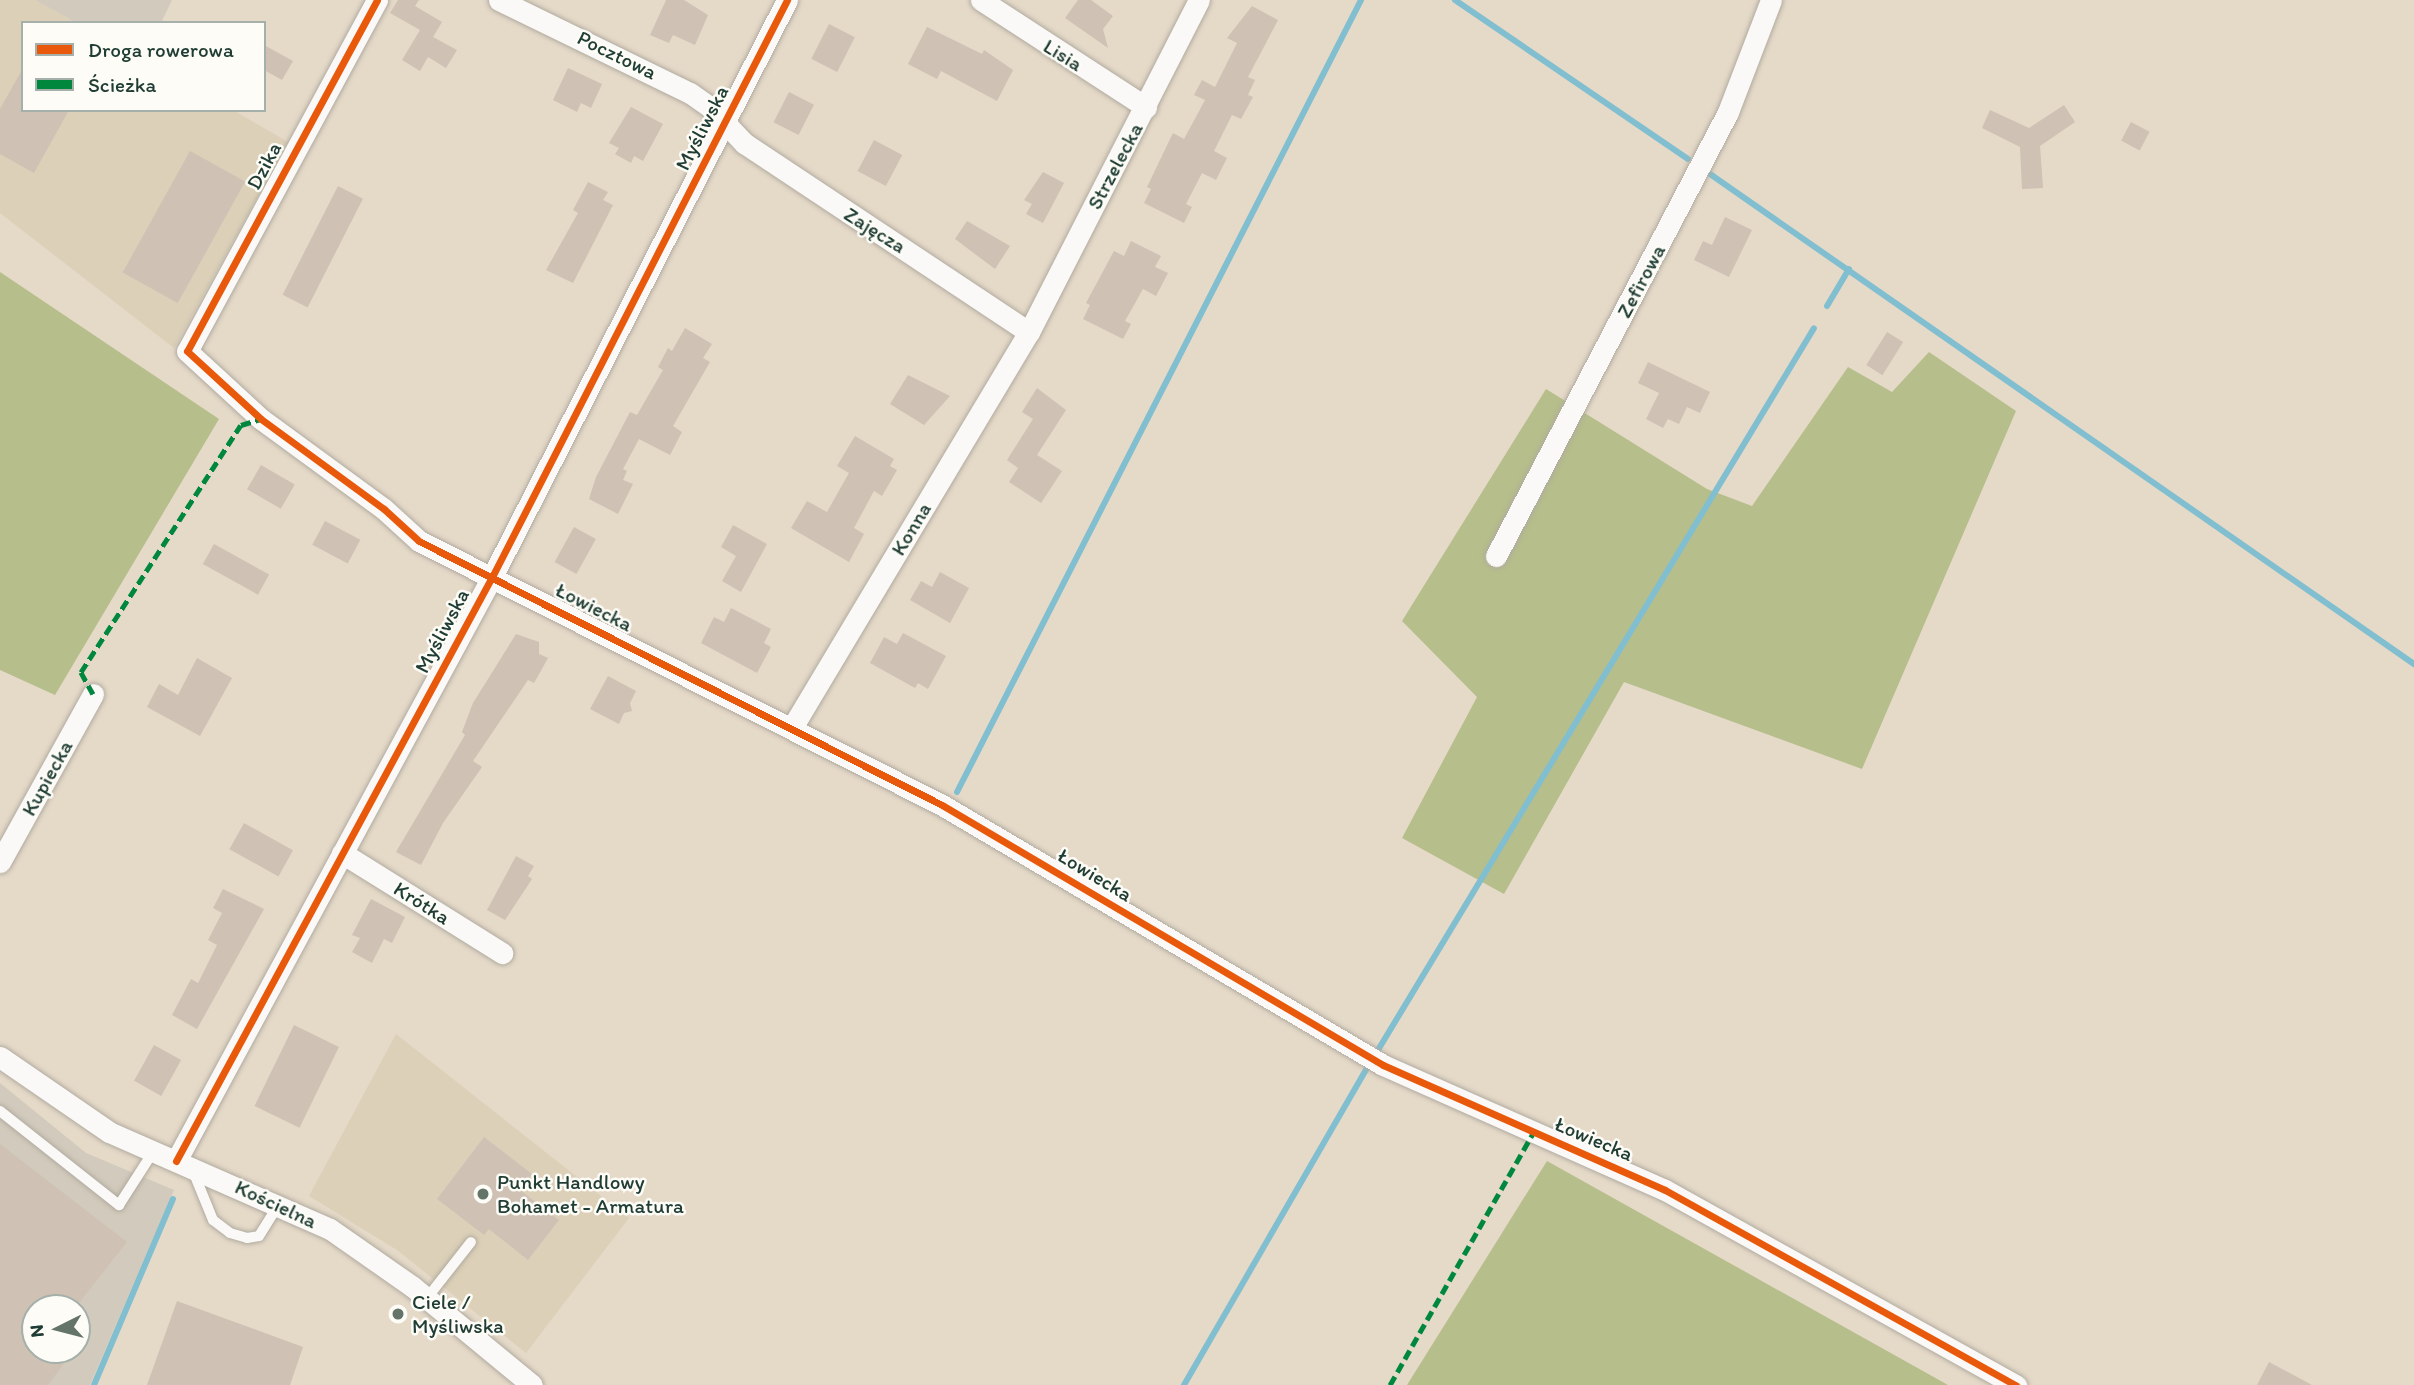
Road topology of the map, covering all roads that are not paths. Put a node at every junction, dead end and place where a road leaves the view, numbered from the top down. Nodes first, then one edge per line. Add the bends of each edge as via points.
1 (377, 0) edge
2 (499, 0) edge
3 (787, 0) edge
4 (981, 0) edge
5 (1199, 0) edge
6 (1771, 0) edge
7 (1146, 107) junction
8 (723, 126) junction
9 (1029, 331) junction
10 (187, 351) joint
11 (1496, 556) dead end
12 (493, 575) junction
13 (93, 694) dead end
14 (793, 726) junction
15 (342, 853) junction
16 (0, 862) edge
17 (502, 953) dead end
18 (0, 1057) edge
19 (0, 1111) edge
20 (153, 1152) junction
21 (184, 1165) junction
22 (280, 1203) junction
23 (471, 1242) dead end
24 (427, 1298) junction
25 (532, 1385) edge
26 (2016, 1385) edge

1 - 10 street, Dzika
2 - 8 street, Pocztowa via 664,78 710,107
3 - 8 street, Myśliwska
4 - 7 street, Lisia
5 - 7 street, Strzelecka
6 - 11 street, Zefirowa via 1728,111
7 - 9 street, Strzelecka
8 - 9 street, Zajęcza
8 - 12 street, Myśliwska
9 - 14 street, Konna
10 - 12 street, Łowiecka via 261,419 384,509 419,541
12 - 14 street, Łowiecka
12 - 15 street, Myśliwska
13 - 16 street, Kupiecka
14 - 26 street, Łowiecka via 942,805 1382,1065 1654,1185
15 - 17 street, Krótka
15 - 21 street, Myśliwska
18 - 20 street, Kościelna via 79,1115
19 - 20 lane via 119,1205
20 - 21 street, Kościelna
21 - 22 street, Kościelna
21 - 22 lane via 213,1220 230,1233 259,1236
22 - 24 street, Kościelna via 346,1239
23 - 24 lane
24 - 25 street, Kościelna

